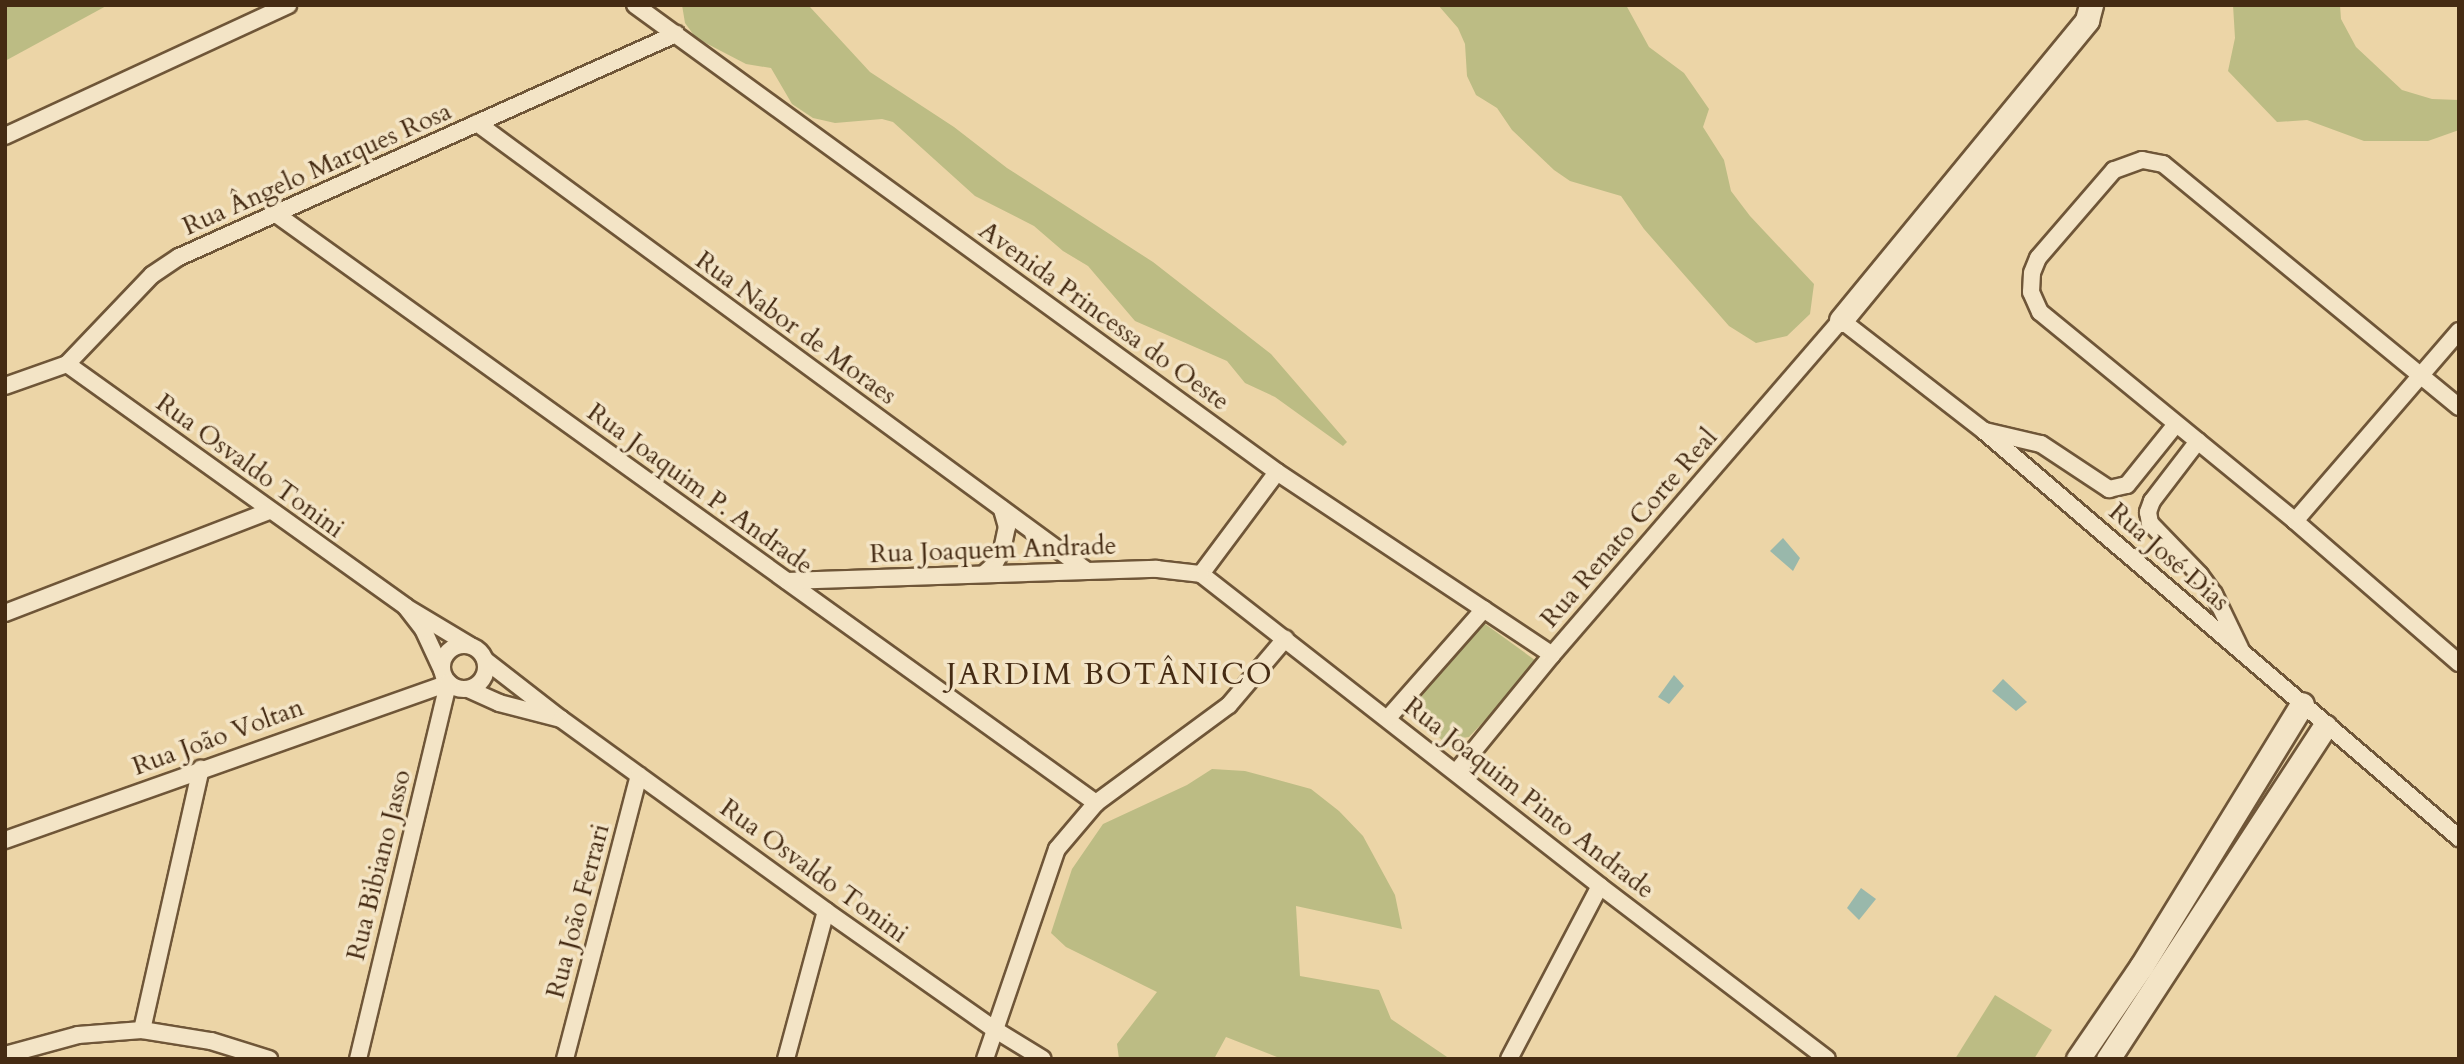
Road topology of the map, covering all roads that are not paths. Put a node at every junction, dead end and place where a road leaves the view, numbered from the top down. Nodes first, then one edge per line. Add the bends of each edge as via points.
1 (288, 5) edge
2 (635, 5) edge
3 (2091, 5) edge
4 (676, 34) junction
5 (477, 123) junction
6 (5, 136) edge
7 (276, 214) junction
8 (1841, 320) junction
9 (2459, 331) edge
10 (67, 364) junction
11 (2422, 375) junction
12 (5, 386) edge
13 (2459, 407) edge
14 (2176, 424) junction
15 (1984, 431) junction
16 (2198, 441) junction
17 (1277, 472) junction
18 (1002, 509) junction
19 (269, 511) junction
20 (2295, 521) junction
21 (1087, 571) junction
22 (984, 574) junction
23 (1202, 574) junction
24 (787, 581) junction
25 (406, 607) junction
26 (1484, 609) junction
27 (5, 613) edge
28 (1285, 639) junction
29 (469, 645) junction
30 (2243, 653) junction
31 (1552, 655) junction
32 (485, 660) junction
33 (2459, 663) edge
34 (445, 677) junction
35 (468, 689) junction
36 (2302, 704) junction
37 (1388, 718) junction
38 (561, 719) junction
39 (2325, 726) junction
40 (201, 769) junction
41 (1457, 771) junction
42 (639, 775) junction
43 (1096, 803) junction
44 (2459, 838) edge
45 (5, 839) edge
46 (1600, 886) junction
47 (826, 911) junction
48 (994, 1029) junction
49 (142, 1030) junction
50 (5, 1055) edge
51 (269, 1059) edge
52 (358, 1059) edge
53 (565, 1059) edge
54 (786, 1059) edge
55 (985, 1059) edge
56 (1043, 1059) edge
57 (1509, 1059) edge
58 (1827, 1059) edge
59 (2078, 1059) edge
60 (2108, 1059) edge

1 - 6 street
2 - 4 street, Avenida Princessa do Oeste
3 - 8 street via 2087,20
4 - 5 street, Rua Ângelo Marques Rosa
4 - 17 street, Avenida Princessa do Oeste
5 - 7 street, Rua Ângelo Marques Rosa
5 - 18 street, Rua Nabor de Moraes
7 - 10 street, Rua Ângelo Marques Rosa via 179,257 152,275
7 - 24 street, Rua Joaquim P. Andrade
8 - 15 street, Rua José Dias
8 - 31 street, Rua Renato Corte Real
9 - 11 street
10 - 12 street, Rua Ângelo Marques Rosa
10 - 19 street, Rua Osvaldo Tonini
11 - 13 street
11 - 14 street via 2163,164 2142,160 2115,170 2038,258 2031,292 2040,312
11 - 20 street
14 - 15 street via 2127,485 2109,489 2041,444
14 - 16 street
15 - 30 street, Rua José Dias
16 - 20 street
16 - 30 street via 2152,501 2150,523 2207,584
17 - 23 street
17 - 26 street, Avenida Princessa do Oeste
18 - 21 street, Rua Nabor de Moraes
18 - 22 street via 1007,527 1002,551
19 - 25 street, Rua Osvaldo Tonini
19 - 27 street
20 - 33 street
21 - 22 street, Rua Joaquem Andrade
21 - 23 street, Rua Joaquem Andrade via 1157,569
22 - 24 street, Rua Joaquem Andrade
23 - 28 street, Rua Joaquim Pinto Andrade
24 - 43 street, Rua Joaquim P. Andrade
25 - 29 street, Rua Osvaldo Tonini
25 - 34 street, Rua Osvaldo Tonini via 424,629
26 - 31 street, Avenida Princessa do Oeste
26 - 37 street
28 - 37 street, Rua Joaquim Pinto Andrade
28 - 43 street via 1229,705
29 - 32 street, Rua Osvaldo Tonini
29 - 34 street via 449,651
30 - 36 street, Rua José Dias
31 - 41 street, Rua Renato Corte Real
32 - 35 street via 484,676
32 - 38 street, Rua Osvaldo Tonini
34 - 35 street, Rua Osvaldo Tonini
34 - 40 street, Rua João Voltan
34 - 52 street, Rua Bibiano Jasso
35 - 38 street, Rua Osvaldo Tonini via 499,703
36 - 39 street, Rua José Dias
36 - 59 street via 2141,967
37 - 41 street, Rua Joaquim Pinto Andrade
38 - 42 street, Rua Osvaldo Tonini
39 - 44 street, Rua José Dias
39 - 60 street
40 - 45 street, Rua João Voltan
40 - 49 street
41 - 46 street, Rua Joaquim Pinto Andrade
42 - 47 street, Rua Osvaldo Tonini
42 - 53 street, Rua João Ferrari
43 - 48 street via 1057,849
46 - 57 street
46 - 58 street, Rua Joaquim Pinto Andrade
47 - 48 street, Rua Osvaldo Tonini
47 - 54 street
48 - 55 street
48 - 56 street, Rua Osvaldo Tonini
49 - 50 street via 78,1035
49 - 51 street via 211,1041

